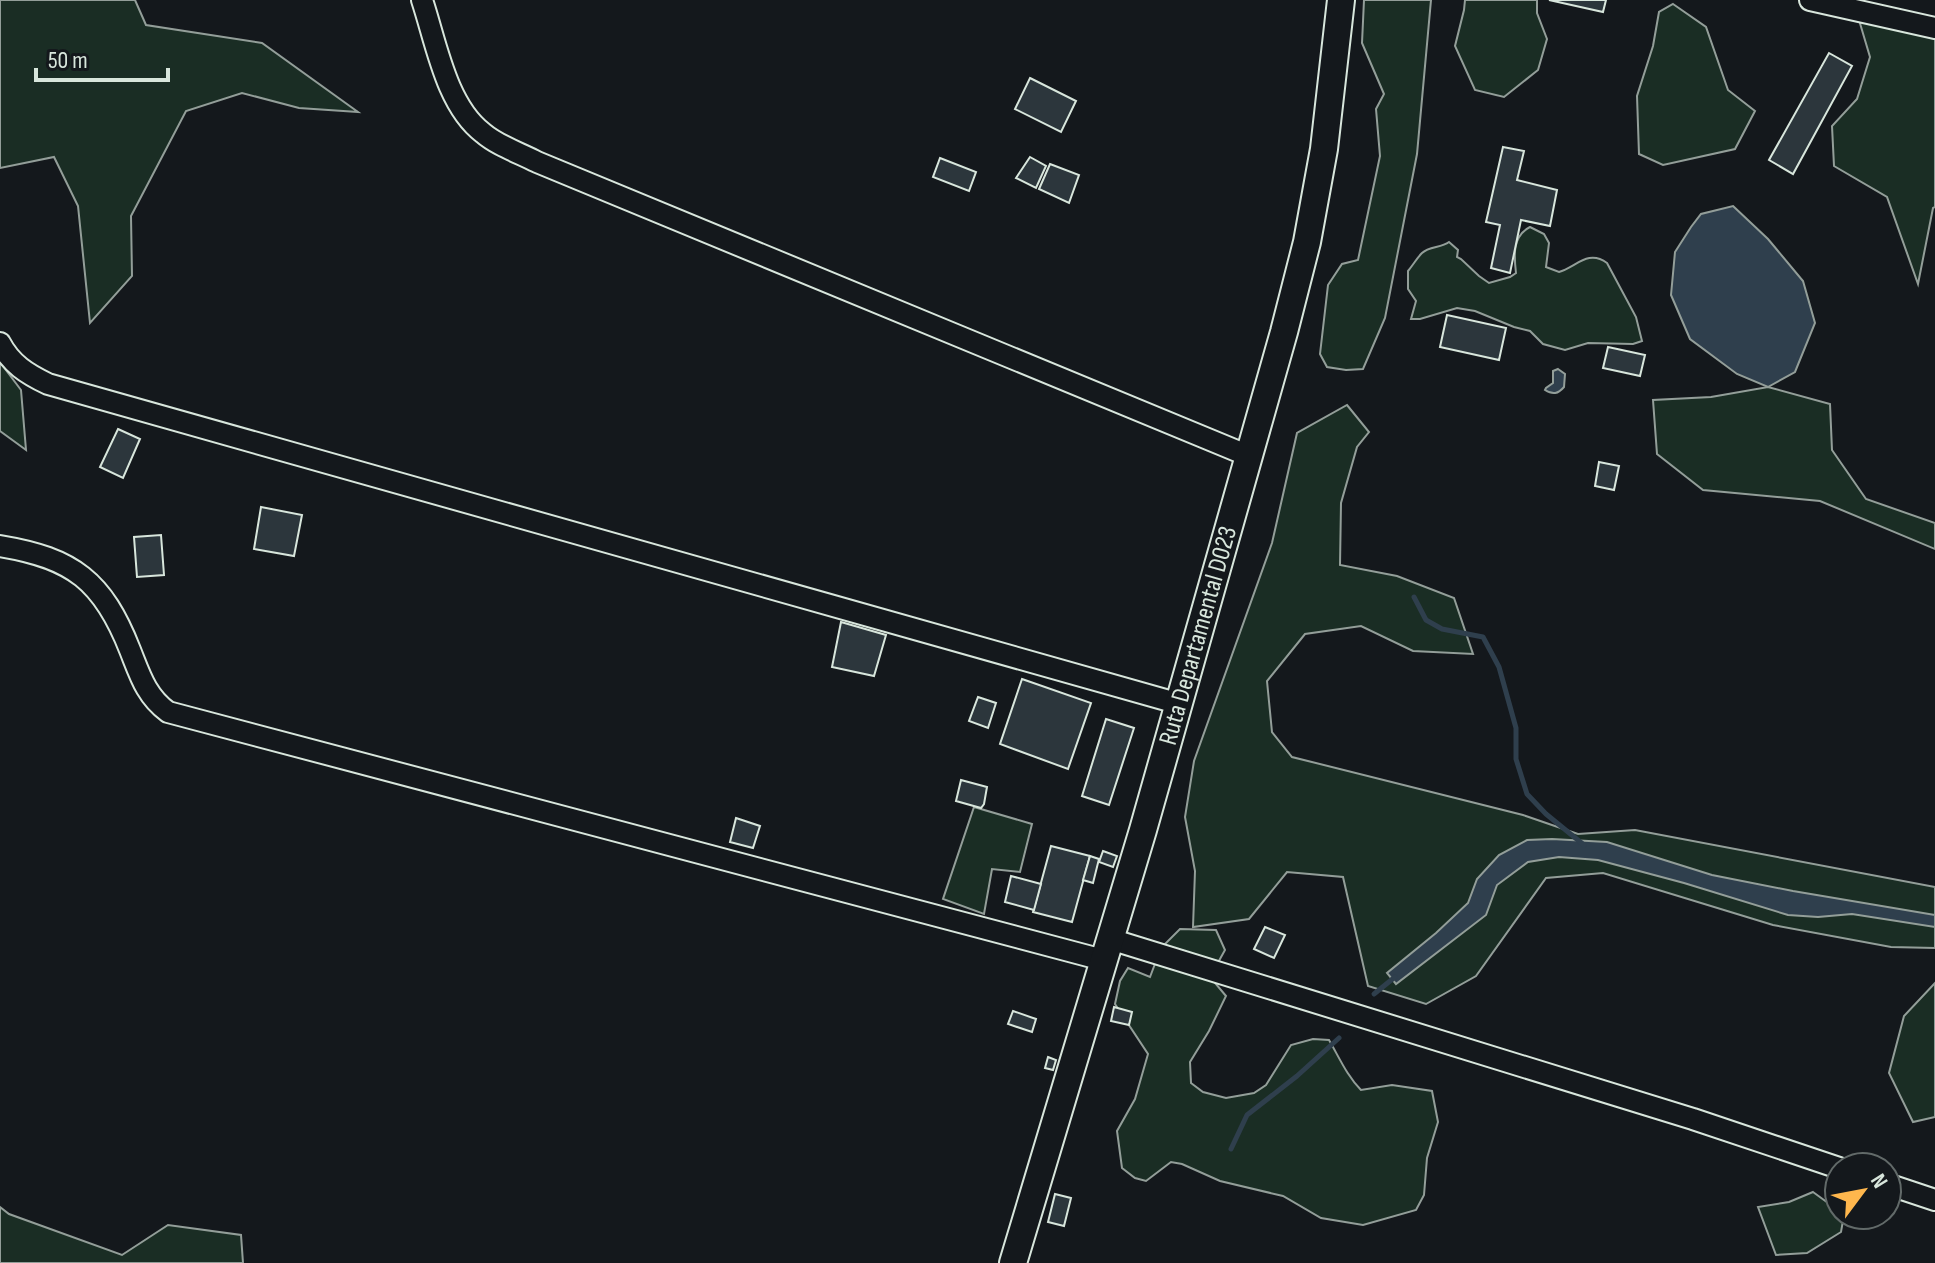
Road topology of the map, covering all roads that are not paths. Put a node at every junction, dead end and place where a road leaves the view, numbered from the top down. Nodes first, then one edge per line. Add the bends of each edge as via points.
1 (422, 0) edge
2 (1341, 0) edge
3 (1810, 0) edge
4 (1910, 0) edge
5 (1909, 22) junction
6 (1935, 28) edge
7 (0, 343) edge
8 (1249, 456) junction
9 (0, 546) edge
10 (1180, 704) junction
11 (1106, 950) junction
12 (1823, 1163) edge
13 (1903, 1189) edge
14 (1935, 1200) edge
15 (1013, 1263) edge

1 - 8 street via 448,82 469,121 485,136
2 - 8 main road, Ruta Departamental D023 via 1307,242
3 - 5 street
4 - 5 street
5 - 6 street
7 - 10 street via 20,369 48,384
8 - 10 main road, Ruta Departamental D023
9 - 11 street via 62,562 94,586 118,622 147,691 168,712
10 - 11 main road, Ruta Departamental D023
11 - 12 street via 1693,1119
11 - 15 main road, Ruta Departamental D023
13 - 14 street

